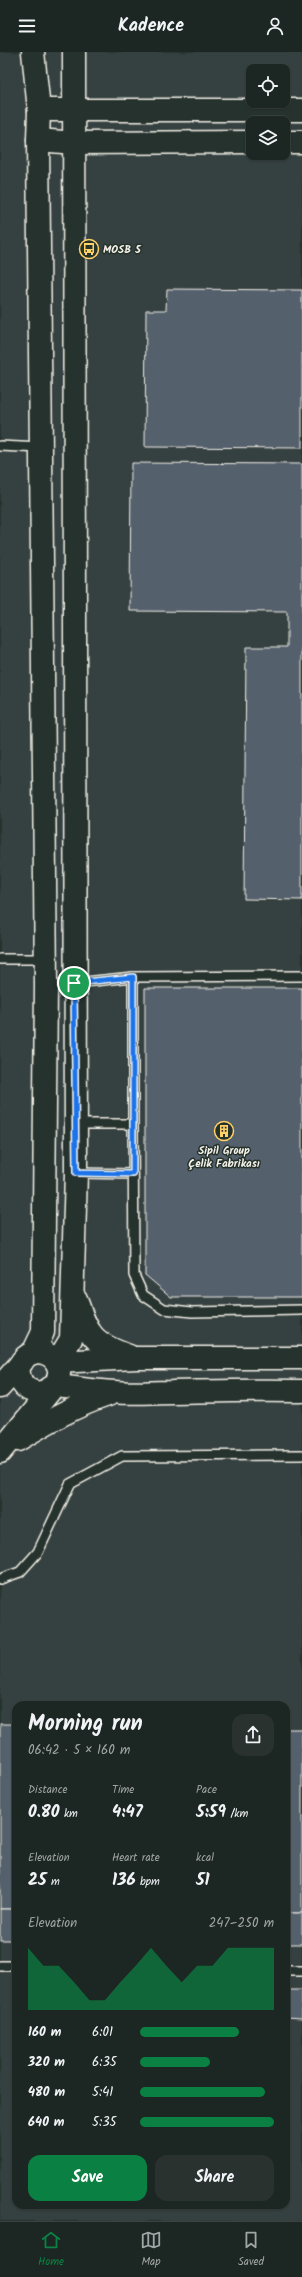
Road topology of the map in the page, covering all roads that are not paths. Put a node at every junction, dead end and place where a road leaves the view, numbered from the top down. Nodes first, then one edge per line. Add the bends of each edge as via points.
1 (33, 52) edge
2 (74, 52) edge
3 (73, 109) junction
4 (39, 110) junction
5 (302, 110) edge
6 (38, 140) junction
7 (246, 142) edge
8 (290, 142) edge
9 (302, 142) edge
10 (75, 143) junction
11 (0, 446) edge
12 (41, 448) junction
13 (0, 959) edge
14 (44, 959) junction
15 (302, 976) edge
16 (133, 977) junction
17 (74, 983) junction
18 (46, 984) junction
19 (77, 1124) junction
20 (133, 1124) junction
21 (76, 1173) junction
22 (133, 1174) junction
23 (72, 1285) junction
24 (302, 1310) edge
25 (28, 1357) junction
26 (136, 1358) junction
27 (302, 1358) edge
28 (57, 1362) junction
29 (54, 1386) junction
30 (0, 1387) edge
31 (302, 1391) edge
32 (115, 1392) junction
33 (0, 1452) edge
34 (302, 1455) edge
35 (0, 1579) edge
36 (0, 1966) edge
37 (12, 1966) edge
38 (290, 1971) edge
39 (302, 1971) edge

1 - 4 street
2 - 3 street
3 - 4 street
3 - 5 street
3 - 10 street
4 - 6 street
6 - 10 street
6 - 12 street
7 - 10 street
8 - 9 street
10 - 17 street
11 - 12 lane
12 - 14 street
13 - 14 lane
14 - 18 street
15 - 16 lane
16 - 17 lane
16 - 20 lane
17 - 18 street
17 - 19 street
18 - 25 street via 43,1332
19 - 20 lane
19 - 21 street
20 - 22 lane
21 - 22 lane
21 - 23 street
22 - 24 lane via 134,1275 143,1295 164,1309 192,1312
23 - 26 street via 90,1335 106,1348
23 - 28 street via 71,1339
25 - 28 street via 46,1353
25 - 29 street via 19,1374 24,1386 42,1392
25 - 30 street
26 - 27 street
26 - 28 street
28 - 29 street via 60,1374
29 - 32 street
29 - 33 street
31 - 32 street
32 - 33 street via 82,1403 50,1419
34 - 35 lane via 122,1456 70,1484 38,1552 20,1572
36 - 37 lane
38 - 39 lane

